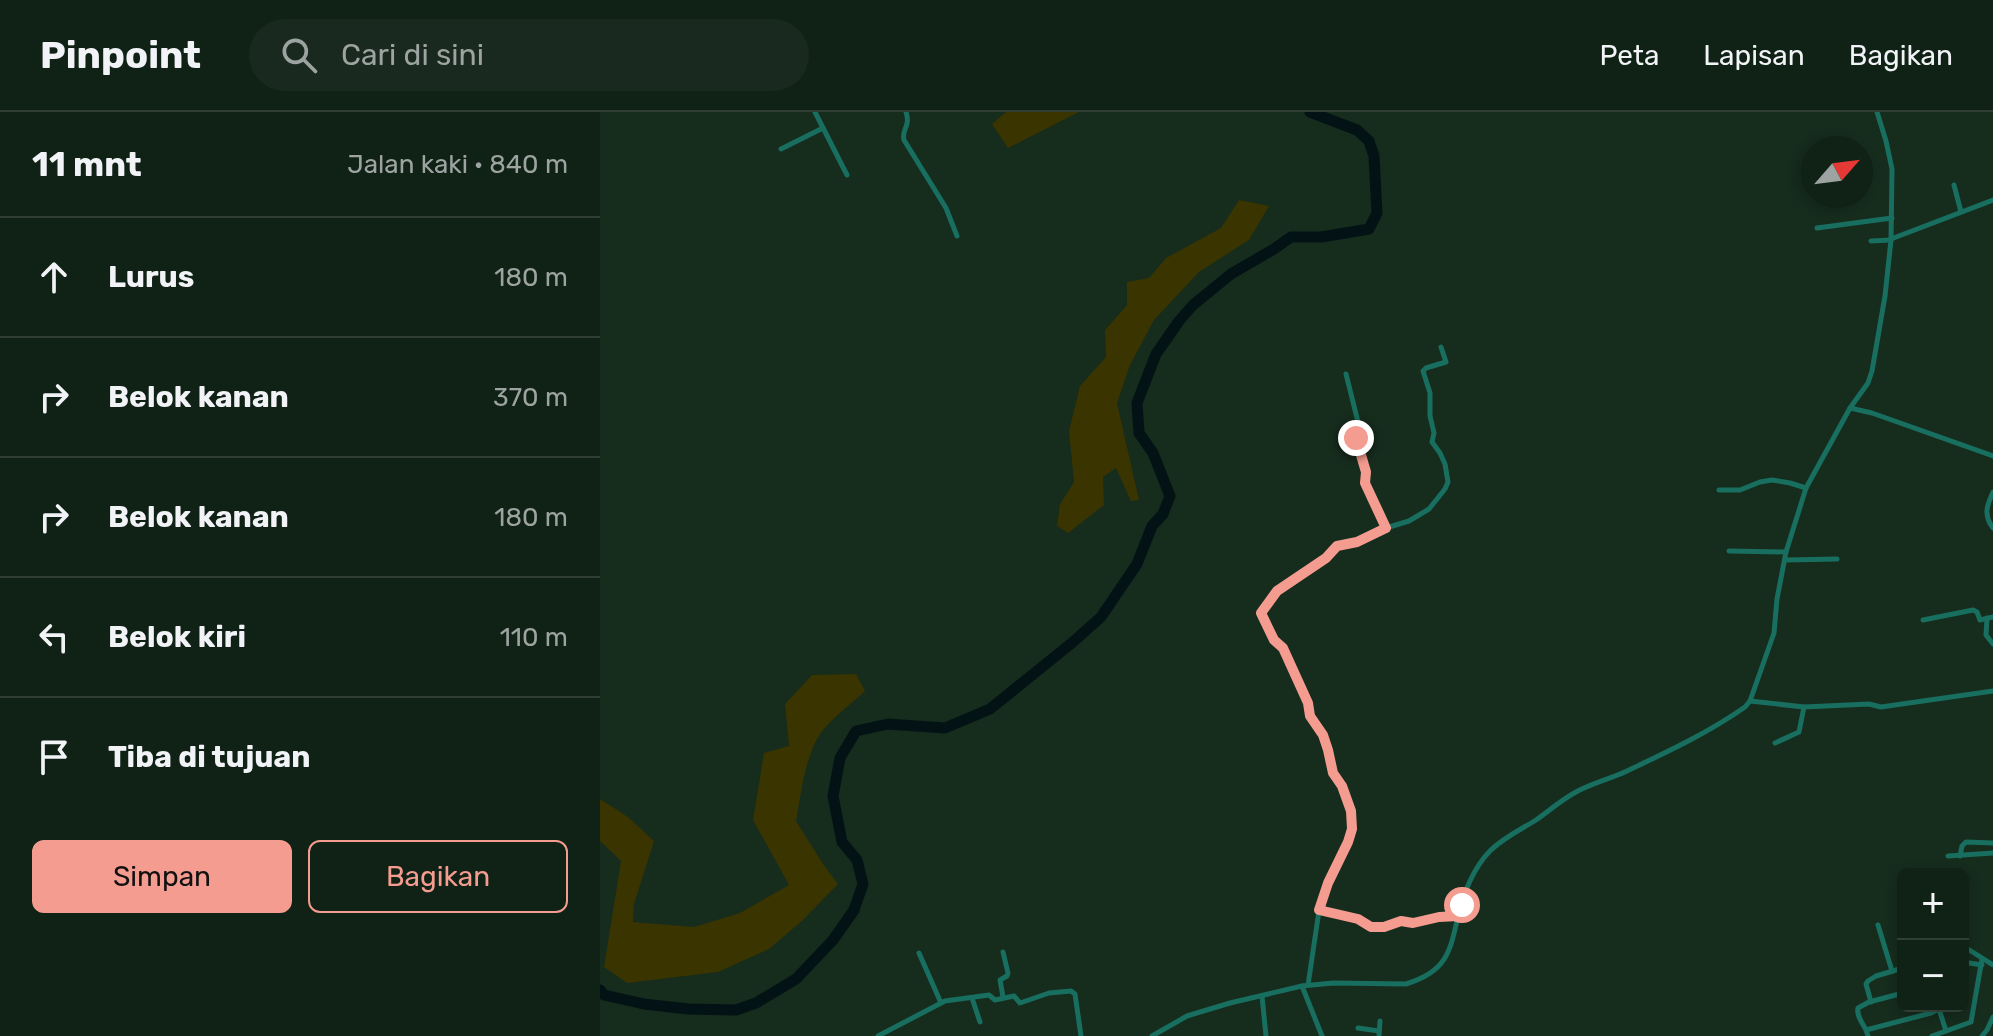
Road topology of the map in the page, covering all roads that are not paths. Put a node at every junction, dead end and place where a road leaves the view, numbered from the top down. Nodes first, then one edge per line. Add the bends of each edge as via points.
1 (815, 112) edge
2 (906, 112) edge
3 (1877, 112) edge
4 (823, 128) junction
5 (781, 149) dead end
6 (847, 175) dead end
7 (1954, 185) dead end
8 (1993, 200) edge
9 (1961, 212) junction
10 (1892, 218) junction
11 (1817, 228) dead end
12 (957, 236) dead end
13 (1871, 241) dead end
14 (1891, 241) junction
15 (1441, 347) dead end
16 (1346, 374) dead end
17 (1850, 408) junction
18 (1993, 456) edge
19 (1806, 488) junction
20 (1719, 490) dead end
21 (1993, 492) edge
22 (1386, 528) junction
23 (1993, 528) edge
24 (1729, 551) dead end
25 (1786, 552) junction
26 (1837, 559) dead end
27 (1785, 560) junction
28 (1990, 617) edge
29 (1923, 620) dead end
30 (1993, 644) edge
31 (1993, 691) edge
32 (1750, 701) junction
33 (1804, 707) junction
34 (1775, 743) dead end
35 (1993, 843) edge
36 (1993, 853) edge
37 (1948, 856) dead end
38 (1960, 856) junction
39 (1319, 910) junction
40 (1458, 916) junction
41 (1878, 925) dead end
42 (1969, 951) edge
43 (1003, 952) dead end
44 (919, 953) dead end
45 (1969, 962) edge
46 (1982, 962) junction
47 (1993, 965) edge
48 (1897, 970) edge
49 (1892, 971) junction
50 (1305, 986) junction
51 (1897, 995) edge
52 (1262, 996) junction
53 (1003, 997) junction
54 (972, 998) junction
55 (1871, 1002) junction
56 (941, 1003) junction
57 (1933, 1012) edge
58 (1942, 1012) edge
59 (1993, 1017) edge
60 (1380, 1021) dead end
61 (980, 1022) dead end
62 (1358, 1028) dead end
63 (1947, 1031) junction
64 (1379, 1033) edge
65 (1867, 1033) edge
66 (878, 1036) edge
67 (1081, 1036) edge
68 (1152, 1036) edge
69 (1266, 1036) edge
70 (1320, 1036) edge
71 (1932, 1036) edge
72 (1982, 1036) edge

1 - 4 street
2 - 12 street via 904,140
3 - 10 street via 1892,169
4 - 5 street
4 - 6 street
7 - 9 street
8 - 9 street
9 - 14 street
10 - 11 street
10 - 14 street
13 - 14 street
14 - 17 street via 1872,371
15 - 22 street via 1446,362 1423,373 1430,393 1432,442 1448,482 1429,509
16 - 22 street via 1365,483
17 - 18 street
17 - 19 street
19 - 20 street via 1772,480
19 - 25 street
21 - 23 street via 1986,513
22 - 39 street via 1340,544 1277,591 1263,608 1326,741 1352,818 1348,842
24 - 25 street
25 - 27 street
26 - 27 street
27 - 32 street via 1774,633
28 - 29 street via 1979,619 1973,610
28 - 30 street via 1986,635
31 - 33 street via 1881,707
32 - 33 street
32 - 40 street via 1682,745 1576,791 1500,841 1480,865
33 - 34 street via 1799,732
35 - 38 street via 1966,842
36 - 38 street
37 - 38 street
39 - 40 street via 1371,927
39 - 50 street
40 - 50 street via 1444,961 1415,981
41 - 49 street
42 - 46 street
43 - 53 street via 1008,973 1000,980
44 - 56 street
45 - 46 street
46 - 47 street
46 - 63 street via 1971,1022
48 - 49 street
49 - 55 street via 1868,981
50 - 52 street
50 - 70 street
51 - 55 street
52 - 68 street via 1187,1016
52 - 69 street
53 - 54 street
53 - 67 street via 1014,996 1020,1003 1073,991
54 - 56 street
54 - 61 street
55 - 65 street via 1857,1011
56 - 66 street
57 - 65 street
58 - 63 street
59 - 72 street
60 - 64 street
62 - 64 street
63 - 71 street

